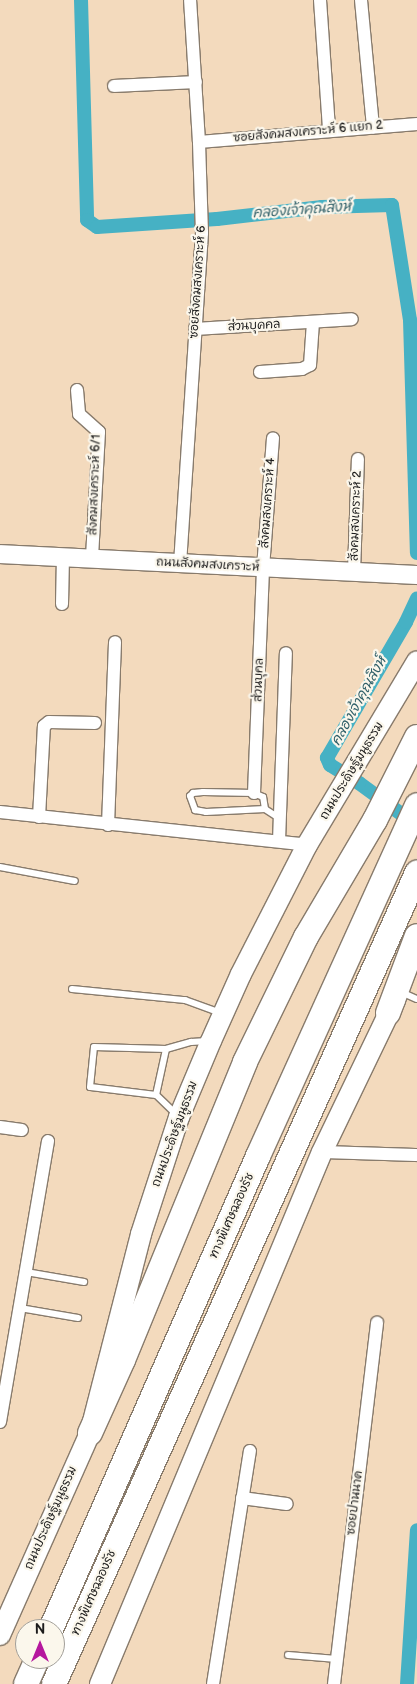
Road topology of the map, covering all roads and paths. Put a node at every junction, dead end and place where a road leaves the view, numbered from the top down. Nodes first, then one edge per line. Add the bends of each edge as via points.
1 (190, 0) edge
2 (320, 0) edge
3 (360, 0) edge
4 (196, 82) junction
5 (114, 86) dead end
6 (417, 124) edge
7 (373, 127) junction
8 (330, 130) junction
9 (199, 142) junction
10 (352, 319) dead end
11 (313, 322) junction
12 (195, 329) junction
13 (260, 372) dead end
14 (77, 390) dead end
15 (273, 438) dead end
16 (358, 459) dead end
17 (0, 554) edge
18 (63, 558) junction
19 (92, 559) junction
20 (180, 564) junction
21 (263, 568) junction
22 (354, 572) junction
23 (417, 575) edge
24 (62, 604) dead end
25 (115, 642) dead end
26 (286, 653) dead end
27 (417, 661) edge
28 (96, 724) dead end
29 (417, 737) edge
30 (254, 793) junction
31 (417, 805) edge
32 (265, 810) junction
33 (0, 812) edge
34 (39, 817) junction
35 (280, 819) junction
36 (108, 825) junction
37 (280, 841) junction
38 (307, 845) junction
39 (0, 867) edge
40 (417, 873) edge
41 (75, 881) dead end
42 (417, 936) edge
43 (417, 958) edge
44 (72, 989) dead end
45 (408, 995) edge
46 (388, 1013) junction
47 (223, 1014) junction
48 (211, 1041) junction
49 (166, 1049) junction
50 (156, 1095) junction
51 (180, 1117) junction
52 (0, 1127) edge
53 (22, 1130) dead end
54 (48, 1141) dead end
55 (322, 1152) junction
56 (417, 1155) edge
57 (26, 1272) junction
58 (84, 1282) dead end
59 (20, 1308) junction
60 (78, 1318) dead end
61 (376, 1323) dead end
62 (0, 1422) edge
63 (90, 1433) junction
64 (250, 1451) dead end
65 (242, 1498) junction
66 (287, 1504) dead end
67 (55, 1619) edge
68 (2, 1627) edge
69 (288, 1655) dead end
70 (337, 1659) junction
71 (33, 1669) edge
72 (26, 1684) edge
73 (54, 1684) edge
74 (100, 1684) edge
75 (213, 1684) edge
76 (334, 1684) edge

1 - 4 street, ซอยสังคมสงเคราะห์ 6
2 - 8 street
3 - 7 street
4 - 5 street
4 - 9 street, ซอยสังคมสงเคราะห์ 6
6 - 7 street, ซอยสังคมสงเคราะห์ 6 แยก 2
7 - 8 street, ซอยสังคมสงเคราะห์ 6 แยก 2
8 - 9 street, ซอยสังคมสงเคราะห์ 6 แยก 2
9 - 12 street, ซอยสังคมสงเคราะห์ 6 via 202,233
10 - 11 street, ส่วนบุคคล
11 - 12 street, ส่วนบุคคล
11 - 13 street via 310,365 302,369
12 - 20 street, ซอยสังคมสงเคราะห์ 6
14 - 19 street, สังคมสงเคราะห์ 6/1 via 79,414 99,432
15 - 21 street, สังคมสงเคราะห์ 4
16 - 22 street, สังคมสงเคราะห์ 2
17 - 18 main road, ถนนสังคมสงเคราะห์
18 - 19 main road, ถนนสังคมสงเคราะห์
18 - 24 street
19 - 20 main road, ถนนสังคมสงเคราะห์
20 - 21 main road, ถนนสังคมสงเคราะห์
21 - 22 main road, ถนนสังคมสงเคราะห์
21 - 30 street, ส่วนบุคล
22 - 23 main road, ถนนสังคมสงเคราะห์
25 - 36 street
26 - 35 street
27 - 38 main road, ถนนประดิษฐ์มนูธรรม
28 - 34 street via 49,722 44,726
29 - 63 highway via 375,820 306,937 245,1062
30 - 32 lane via 263,797
30 - 32 lane via 193,793 190,801 196,810 206,812
31 - 67 highway, ทางพิเศษฉลองรัช via 262,1147
32 - 35 lane
33 - 34 street
34 - 36 street
35 - 37 street
36 - 37 street
37 - 38 street
38 - 47 main road, ถนนประดิษฐ์มนูธรรม
39 - 41 lane
40 - 73 highway, ทางพิเศษฉลองรัช
42 - 46 highway
43 - 45 main road
44 - 47 lane via 185,1000
45 - 46 main road
46 - 55 main road
47 - 48 main road, ถนนประดิษฐ์มนูธรรม
48 - 49 lane via 191,1042
48 - 51 main road, ถนนประดิษฐ์มนูธรรม
49 - 50 lane
49 - 50 lane via 94,1047 90,1087
50 - 51 lane
51 - 63 main road, ถนนประดิษฐ์มนูธรรม via 141,1234
52 - 53 street
54 - 57 street
55 - 56 street
55 - 74 main road
57 - 58 lane
57 - 59 street
59 - 60 lane
59 - 62 street
61 - 70 street, ซอยปานนาค
63 - 68 main road, ถนนประดิษฐ์มนูธรรม
64 - 65 street
65 - 66 street
65 - 75 street
69 - 70 lane
70 - 76 street, ซอยปานนาค
71 - 72 highway

